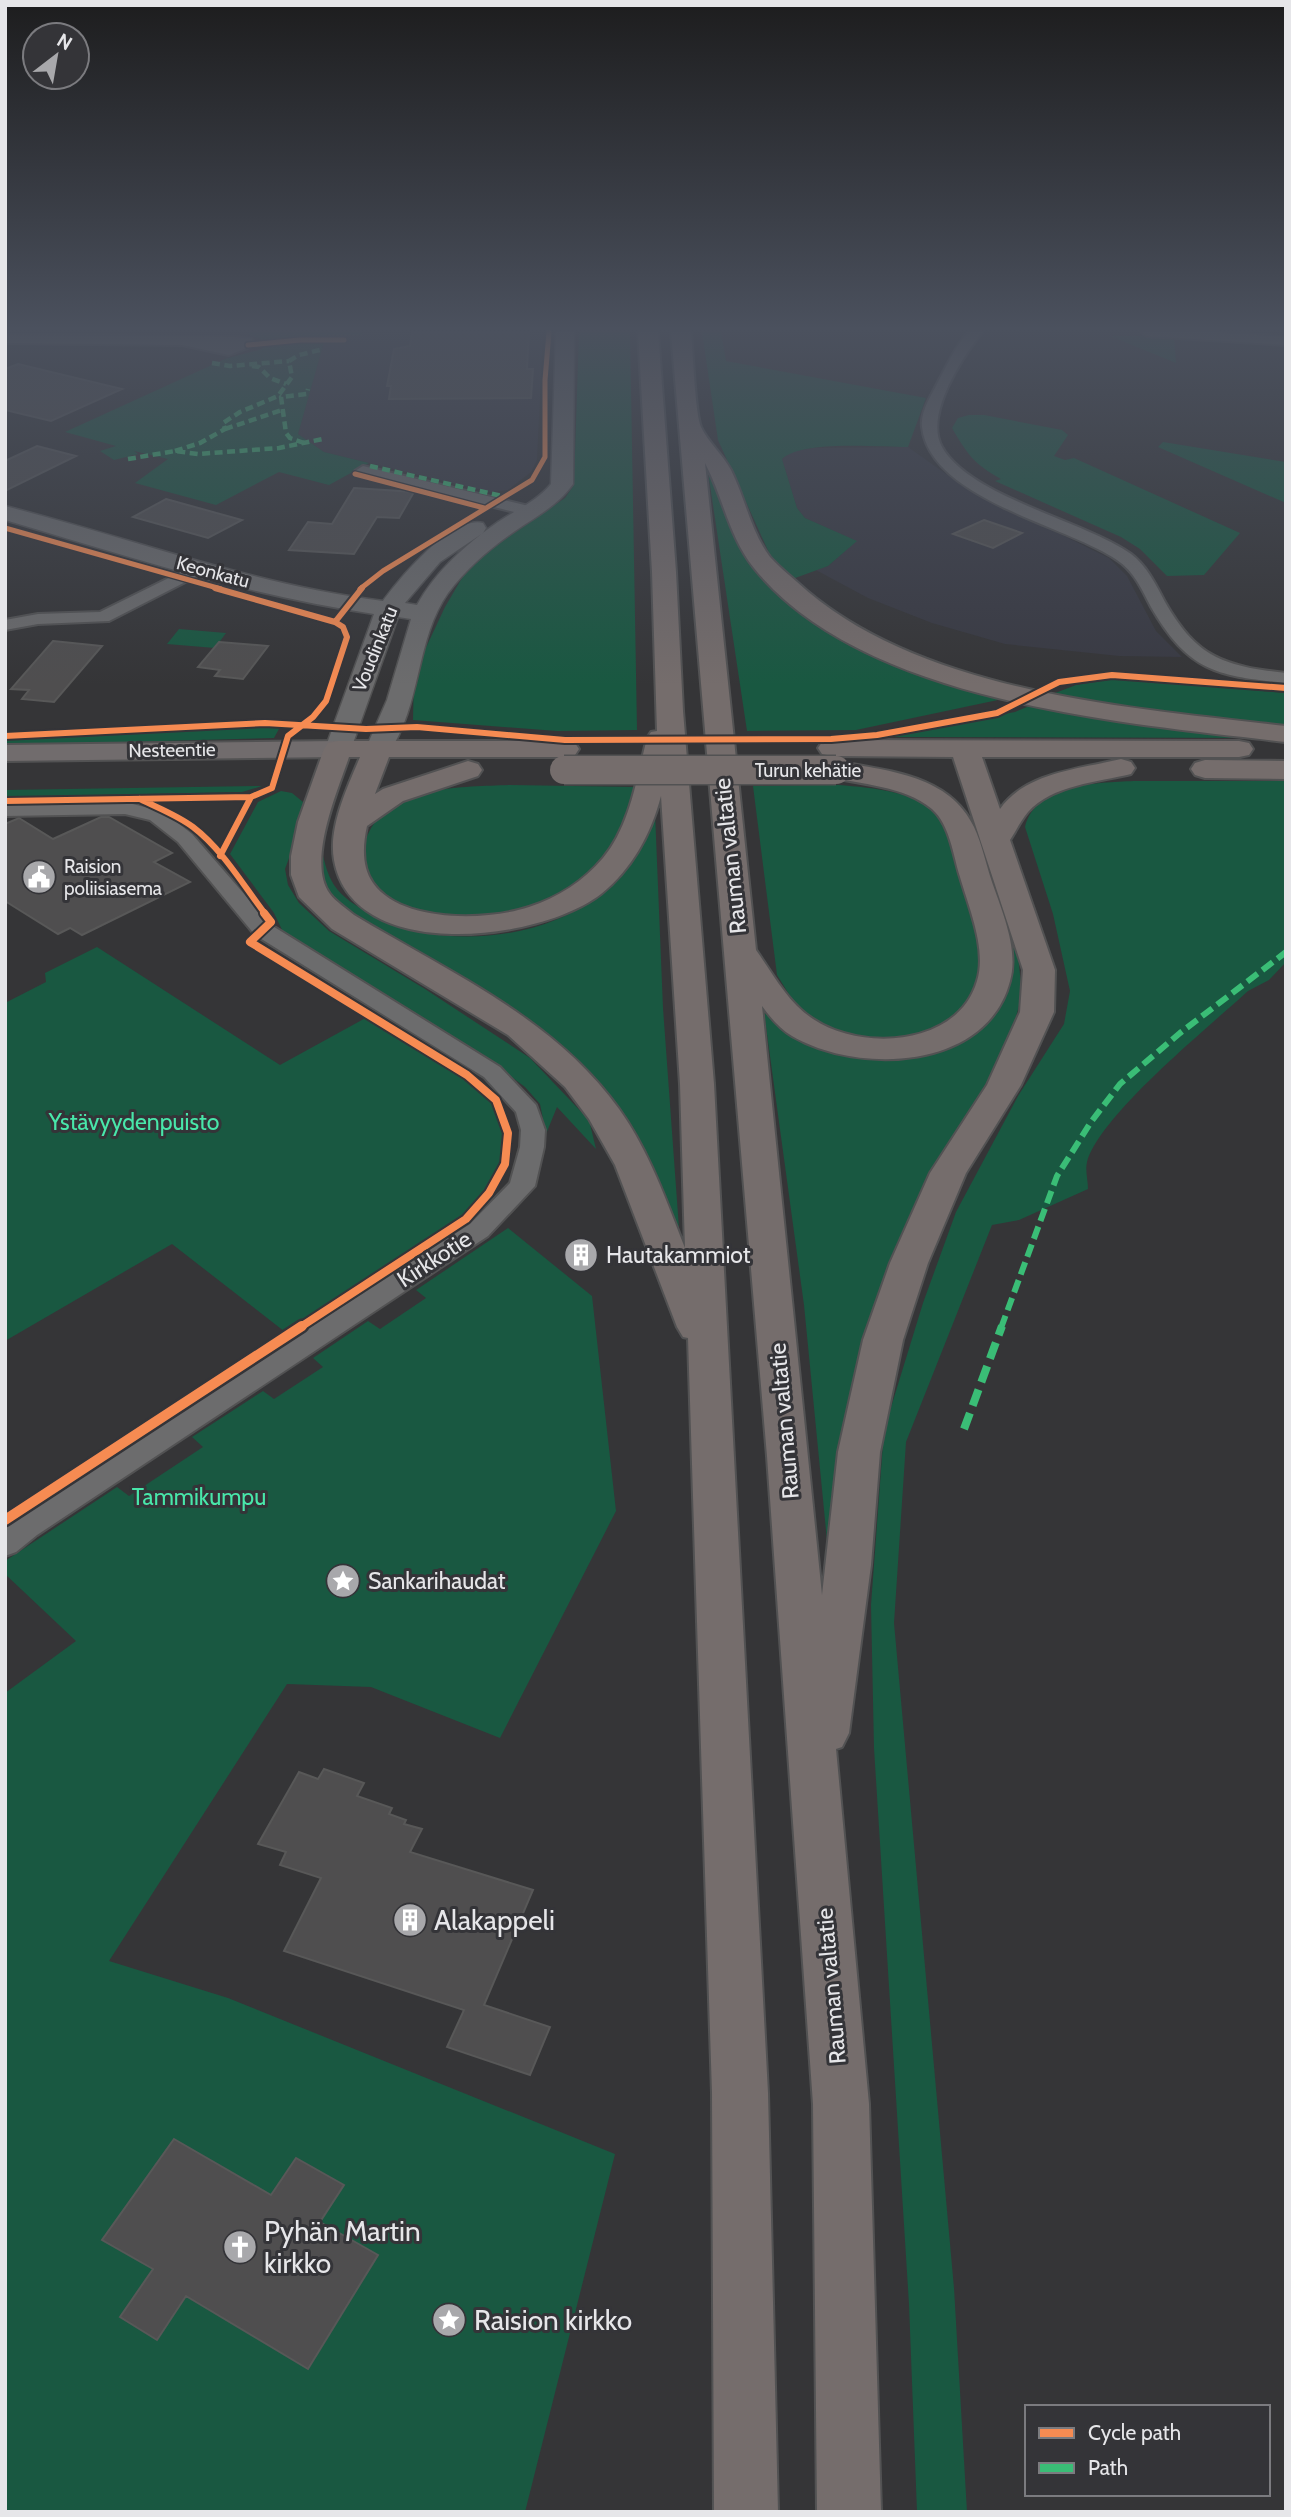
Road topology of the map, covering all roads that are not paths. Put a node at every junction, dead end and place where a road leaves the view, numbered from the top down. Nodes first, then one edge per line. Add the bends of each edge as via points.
1 (563, 449) edge
2 (656, 449) edge
3 (691, 449) edge
4 (706, 449) edge
5 (937, 449) edge
6 (363, 471) dead end
7 (520, 508) junction
8 (5, 513) edge
9 (197, 569) junction
10 (388, 610) junction
11 (425, 613) junction
12 (5, 625) edge
13 (1286, 678) edge
14 (669, 711) junction
15 (1286, 734) edge
16 (1286, 749) edge
17 (5, 753) edge
18 (373, 759) junction
19 (834, 759) junction
20 (969, 759) junction
21 (334, 760) junction
22 (564, 760) junction
23 (1121, 768) junction
24 (1286, 770) edge
25 (468, 771) junction
26 (5, 776) edge
27 (5, 810) edge
28 (354, 821) junction
29 (995, 841) junction
30 (739, 948) junction
31 (708, 1355) junction
32 (5, 1544) edge
33 (815, 1805) junction
34 (746, 2512) edge
35 (849, 2512) edge

1 - 7 main road, Voudinkatu via 563,460
2 - 14 highway
3 - 30 highway, Rauman valtatie
4 - 15 highway via 761,561 784,588 847,631 924,666 1009,693 1124,714
5 - 13 street via 956,473 977,486 1125,558 1143,577 1172,631 1198,657 1232,673
6 - 7 street
7 - 10 main road, Voudinkatu via 432,557
7 - 11 main road, Voudinkatu via 469,557
8 - 9 main road, Keonkatu
9 - 10 main road, Keonkatu via 292,593
9 - 12 street via 103,617
10 - 11 main road, Keonkatu
10 - 21 main road, Voudinkatu
11 - 18 main road, Voudinkatu via 390,728
14 - 28 highway via 638,823 621,856 592,887 539,915 492,925 458,926 422,922 390,911 367,895 350,867
14 - 31 highway via 697,1084
16 - 20 highway, Turun kehätie
17 - 21 main road, Nesteentie
18 - 21 highway, Turun kehätie
18 - 22 highway, Turun kehätie
18 - 25 highway, Turun kehätie
18 - 28 highway
19 - 20 highway, Turun kehätie
19 - 22 highway, Turun kehätie, bridge
19 - 30 highway via 919,789 958,820 996,960 989,992 965,1025 940,1039 897,1048 855,1046 810,1032 792,1019
20 - 23 highway, Turun kehätie
20 - 29 highway
21 - 26 main road, Nesteentie
21 - 31 highway via 306,856 306,875 315,897 343,922 520,1028 592,1098 620,1138 643,1185
22 - 25 highway, Turun kehätie
23 - 24 highway, Turun kehätie
23 - 29 highway via 1039,791 1017,807
25 - 28 highway via 393,795
27 - 32 street, Kirkkotie via 125,808 157,816 185,838 263,930 492,1072 527,1110 533,1130 522,1186 479,1230
29 - 33 highway via 1039,970 1037,1012 1004,1085 948,1173 909,1263 883,1340 859,1452 849,1565
30 - 33 highway, Rauman valtatie via 788,1456
31 - 34 highway via 740,2093
33 - 35 highway, Rauman valtatie via 841,2104

